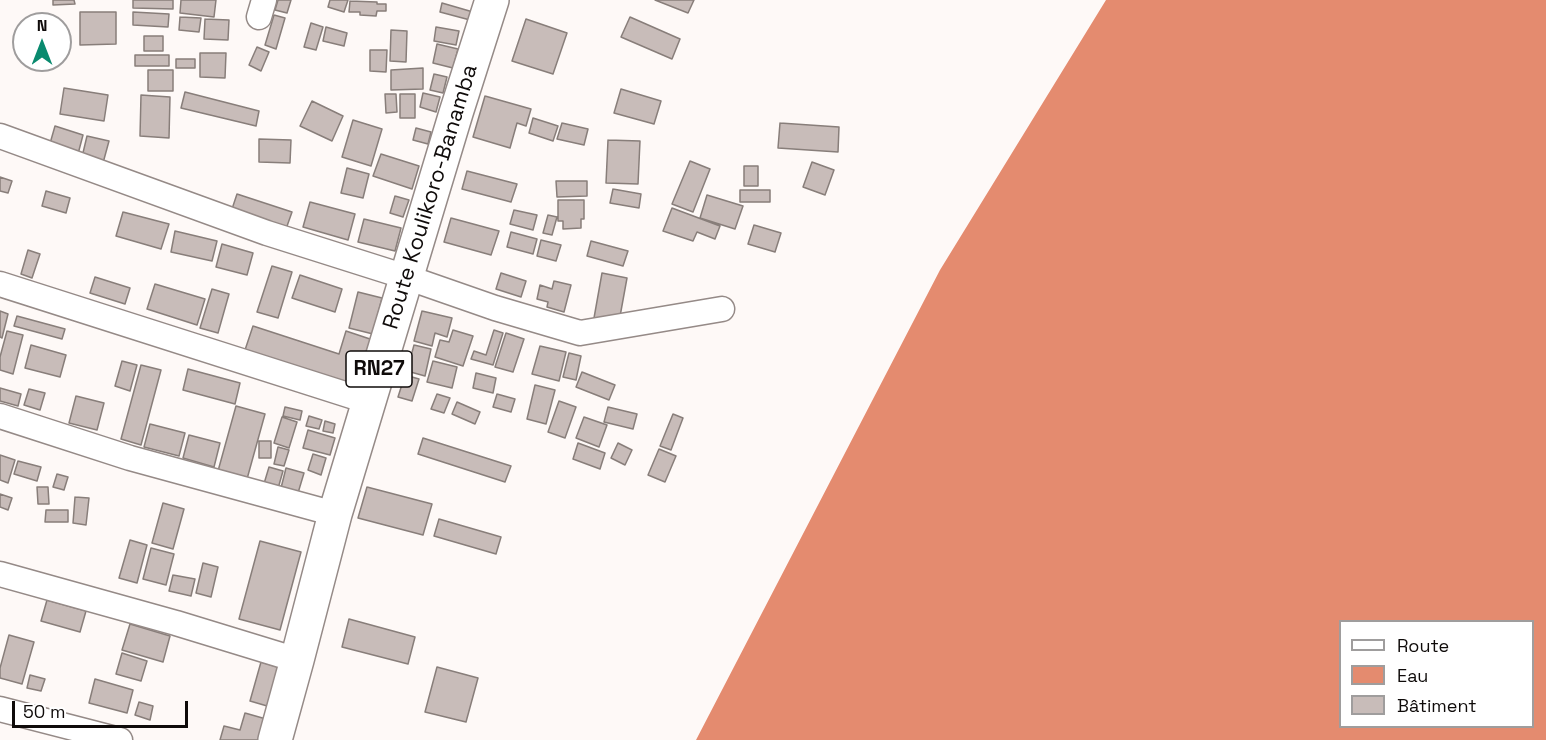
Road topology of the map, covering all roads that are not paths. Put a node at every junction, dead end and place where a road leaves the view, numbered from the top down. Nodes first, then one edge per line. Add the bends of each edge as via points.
1 (492, 0) edge
2 (0, 136) edge
3 (406, 277) junction
4 (0, 284) edge
5 (722, 309) dead end
6 (369, 402) junction
7 (0, 416) edge
8 (335, 514) junction
9 (0, 574) edge
10 (297, 660) junction
11 (0, 709) edge
12 (120, 740) edge
13 (275, 740) edge

1 - 3 main road, Route Koulikoro-Banamba / RN27
2 - 3 street via 267,233
3 - 5 street via 580,333
3 - 6 main road, Route Koulikoro-Banamba / RN27
4 - 6 street
6 - 8 main road, Route Koulikoro-Banamba / RN27
7 - 8 street via 130,458
8 - 10 main road, Route Koulikoro-Banamba / RN27
9 - 10 street
10 - 13 main road, Route Koulikoro-Banamba / RN27
11 - 12 street

